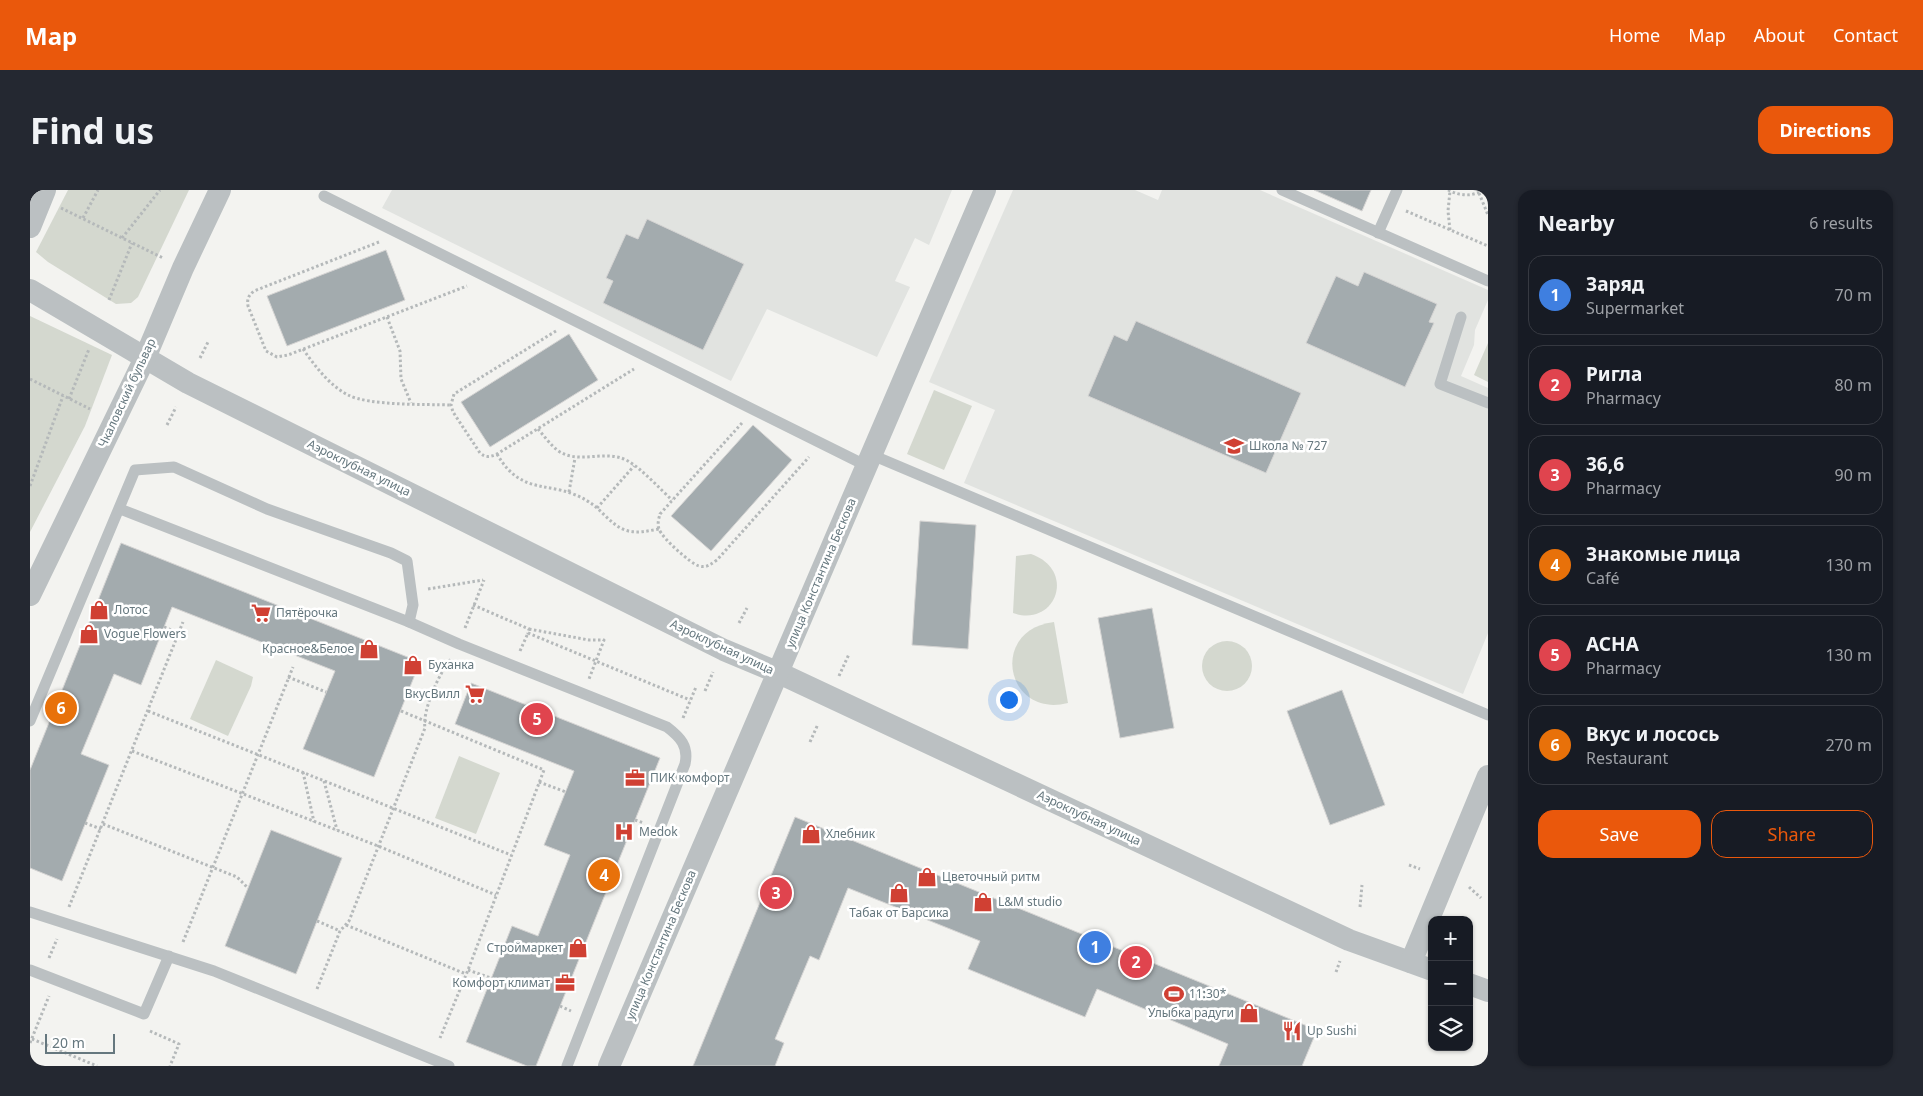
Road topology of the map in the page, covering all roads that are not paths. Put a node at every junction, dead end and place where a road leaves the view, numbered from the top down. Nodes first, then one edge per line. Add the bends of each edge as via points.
1 (220, 190) edge
2 (984, 190) edge
3 (1282, 190) edge
4 (1397, 190) edge
5 (324, 196) dead end
6 (51, 198) edge
7 (30, 227) edge
8 (1378, 232) junction
9 (1488, 281) edge
10 (30, 290) edge
11 (1461, 317) dead end
12 (145, 358) junction
13 (1488, 404) edge
14 (869, 460) junction
15 (120, 509) junction
16 (30, 595) edge
17 (409, 622) junction
18 (779, 673) junction
19 (1488, 716) edge
20 (30, 721) edge
21 (1488, 776) edge
22 (30, 912) edge
23 (169, 956) junction
24 (1422, 966) edge
25 (30, 970) edge
26 (1473, 985) edge
27 (1488, 991) edge
28 (449, 1066) edge
29 (567, 1066) edge
30 (610, 1066) edge

1 - 12 street, Чкаловский бульвар
2 - 14 street, улица Константина Бескова
3 - 8 lane
4 - 8 lane
5 - 14 lane via 821,443
6 - 7 street
8 - 9 lane
10 - 12 street, Аэроклубная улица
11 - 13 lane via 1440,384
12 - 16 street, Чкаловский бульвар
12 - 18 street, Аэроклубная улица via 188,383 715,646
14 - 18 street, улица Константина Бескова
14 - 19 lane
15 - 17 lane
15 - 17 lane via 135,470 174,467 268,509 407,561 413,605
15 - 20 lane
17 - 29 lane via 667,727 682,739 686,764
18 - 24 street, Аэроклубная улица via 1350,940
18 - 30 street, улица Константина Бескова
21 - 24 street
22 - 23 lane
23 - 25 lane via 144,1014
23 - 28 lane
26 - 27 street

